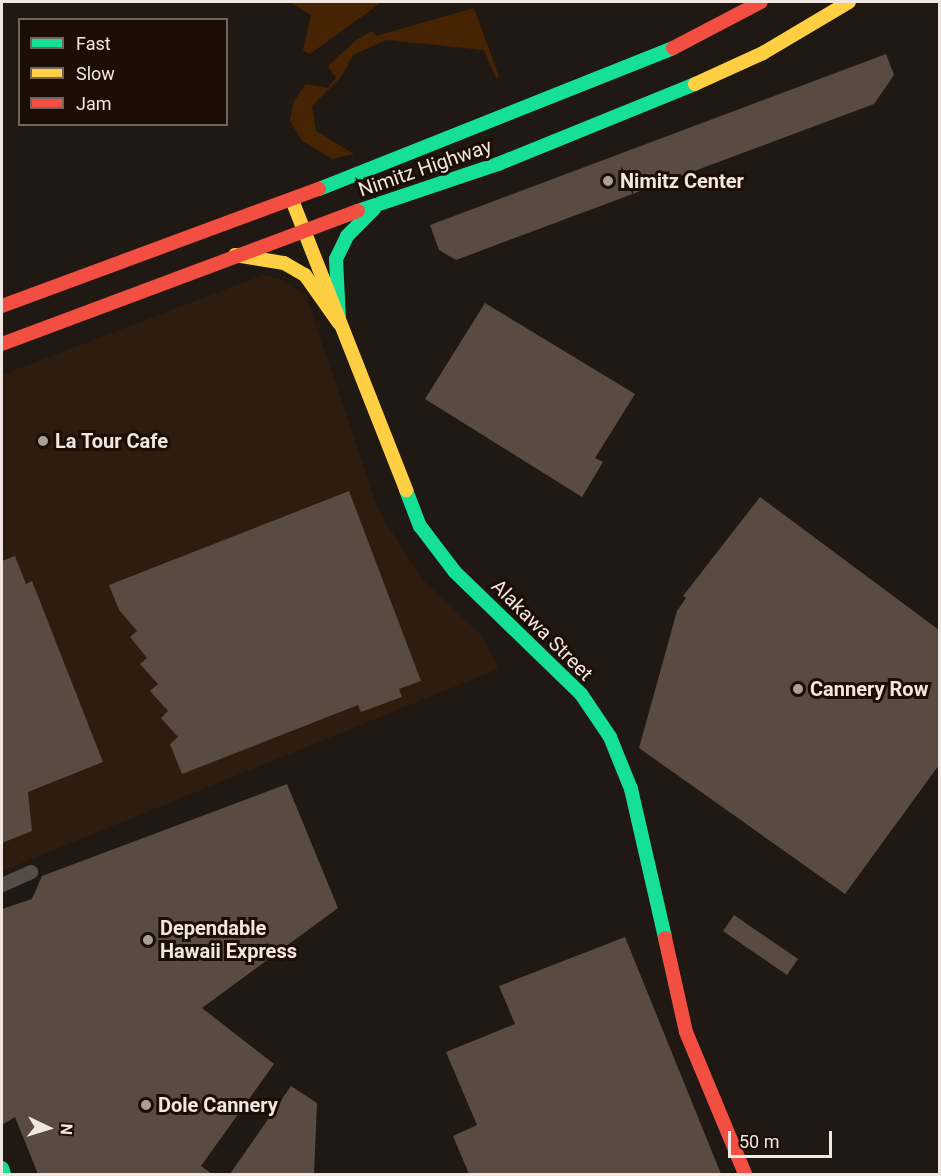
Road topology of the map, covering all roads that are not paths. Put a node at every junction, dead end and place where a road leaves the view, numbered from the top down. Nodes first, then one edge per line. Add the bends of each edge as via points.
1 (761, 2) edge
2 (849, 2) edge
3 (292, 200) junction
4 (375, 207) junction
5 (302, 229) junction
6 (234, 255) junction
7 (2, 306) edge
8 (339, 323) junction
9 (2, 344) edge
10 (31, 872) dead end
11 (2, 885) edge
12 (2, 1168) edge
13 (4, 1174) edge
14 (745, 1174) edge

1 - 3 main road, Nimitz Highway via 650,60
2 - 4 main road, Nimitz Highway via 763,52 676,93
3 - 5 main road, Alakawa Street
3 - 7 main road, Nimitz Highway
4 - 5 main road, Nimitz Highway
4 - 8 main road via 339,249 333,275
5 - 6 main road, Nimitz Highway
5 - 8 main road, Alakawa Street
6 - 8 main road via 284,263 305,275
6 - 9 main road, Nimitz Highway
8 - 14 main road, Alakawa Street via 420,526 455,572 581,694 609,737 631,789 686,1032
10 - 11 street
12 - 13 main road

